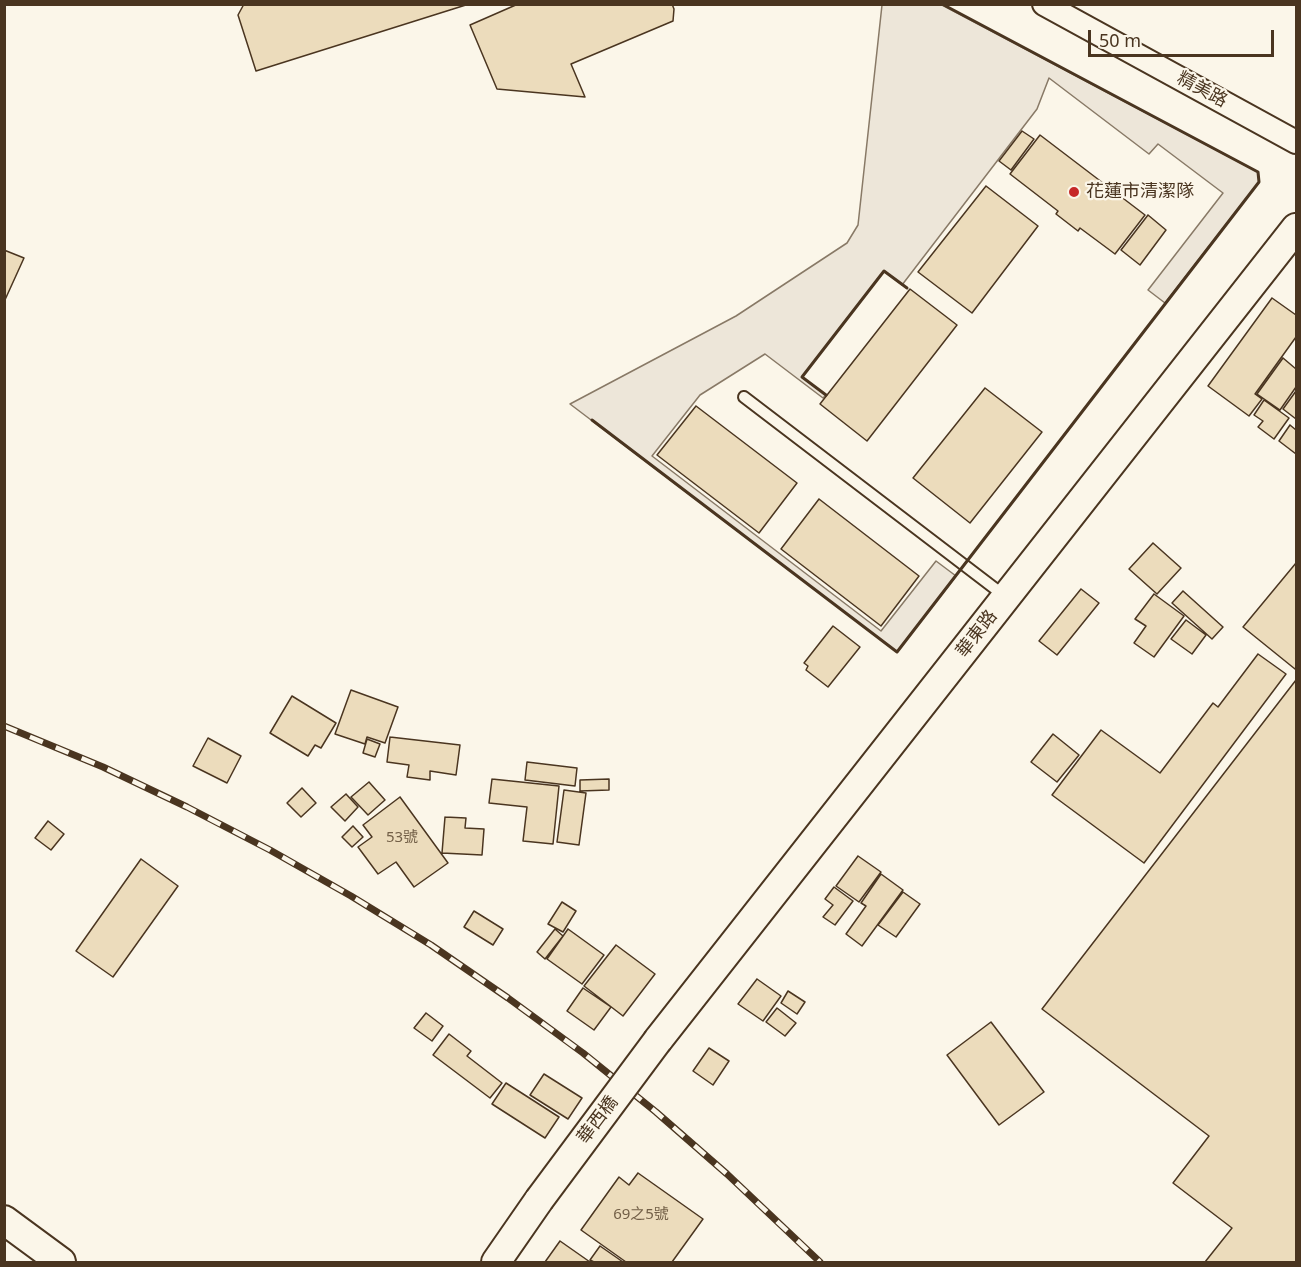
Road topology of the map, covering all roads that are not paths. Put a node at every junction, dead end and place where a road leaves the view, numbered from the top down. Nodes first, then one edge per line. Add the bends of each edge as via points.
1 (1044, 4) edge
2 (1296, 142) edge
3 (1296, 228) edge
4 (744, 398) dead end
5 (1006, 597) junction
6 (658, 1040) joint
7 (4, 1220) edge
8 (61, 1263) edge
9 (496, 1263) edge

1 - 2 street, 精美路
3 - 5 street, 華東路
4 - 5 lane
5 - 6 street, 華東路
6 - 9 street, 華西橋, bridge
7 - 8 street

